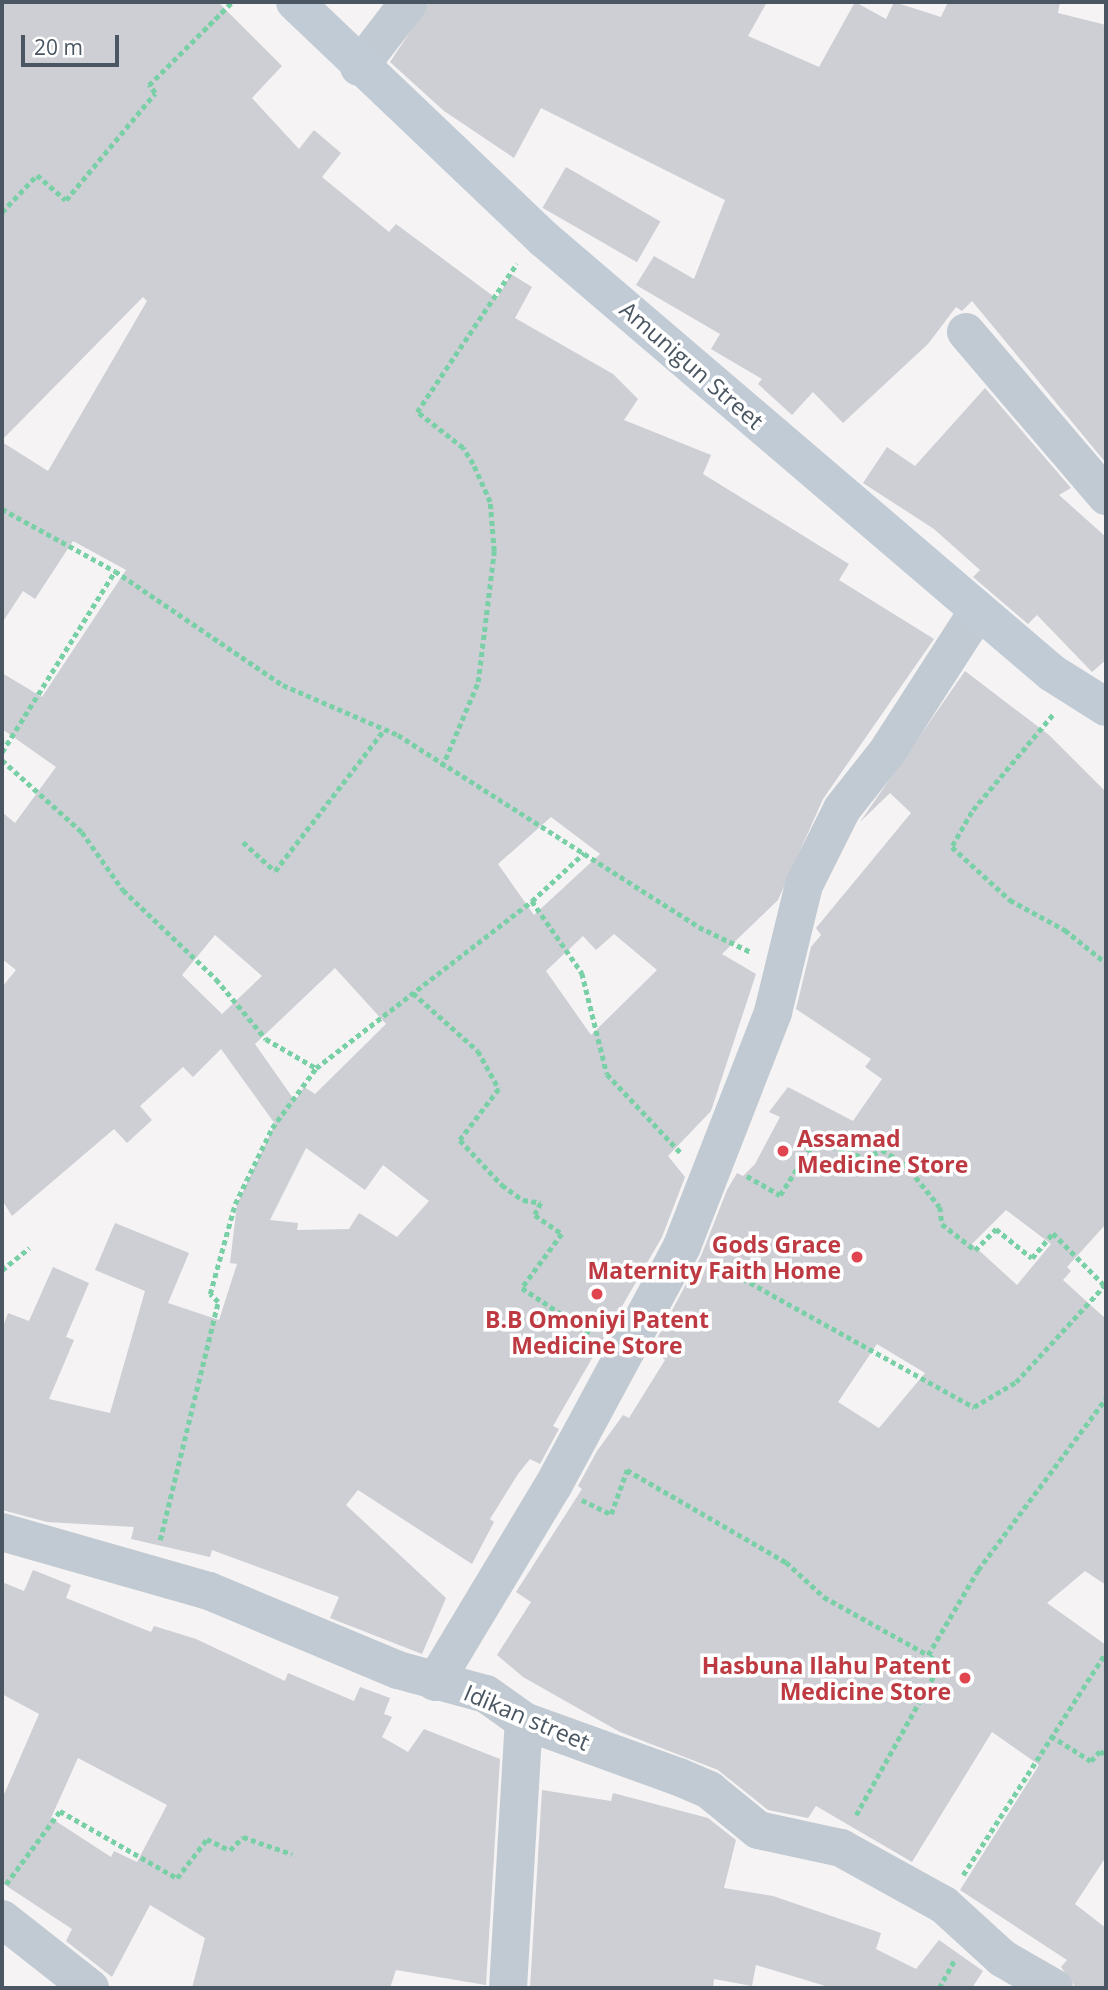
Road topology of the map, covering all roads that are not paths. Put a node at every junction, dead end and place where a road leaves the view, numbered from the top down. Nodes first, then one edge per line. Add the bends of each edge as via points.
1 (295, 2) edge
2 (409, 2) edge
3 (359, 67) junction
4 (966, 331) dead end
5 (1106, 496) edge
6 (978, 611) junction
7 (1091, 697) edge
8 (2, 1532) edge
9 (435, 1682) junction
10 (524, 1721) junction
11 (2, 1919) edge
12 (90, 1988) edge
13 (508, 1988) edge
14 (1054, 1988) edge

1 - 3 main road, Amunigun Street
2 - 3 street
3 - 6 main road, Amunigun Street via 544,239
4 - 5 street
6 - 7 main road, Amunigun Street
6 - 9 street via 887,752 842,809 804,885 789,961 682,1245 552,1486
8 - 9 street, Idikan street via 209,1591
9 - 10 street, Idikan street via 486,1694
10 - 13 street
10 - 14 street, Idikan street via 709,1790 758,1830 841,1848 944,1905 1002,1958
11 - 12 street

